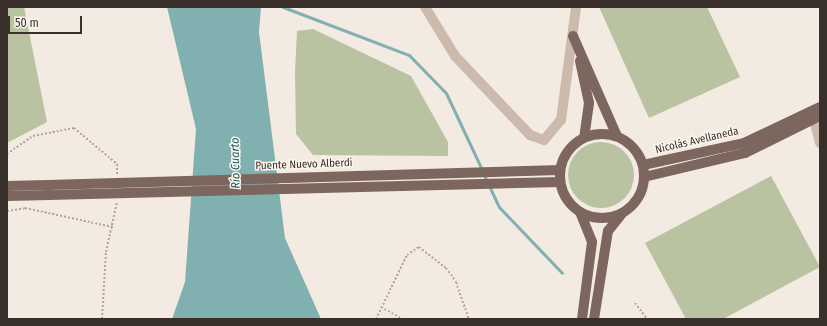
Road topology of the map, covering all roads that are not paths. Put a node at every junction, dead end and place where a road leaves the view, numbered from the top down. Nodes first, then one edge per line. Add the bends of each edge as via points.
1 (425, 7) edge
2 (576, 7) edge
3 (573, 36) junction
4 (820, 107) edge
5 (817, 118) edge
6 (617, 136) junction
7 (584, 138) junction
8 (820, 143) edge
9 (643, 165) junction
10 (560, 170) junction
11 (644, 177) junction
12 (560, 182) junction
13 (7, 186) edge
14 (7, 196) edge
15 (627, 210) junction
16 (580, 212) junction
17 (582, 319) edge
18 (594, 319) edge

1 - 3 street via 455,56 530,135 544,140 561,120
2 - 3 street
3 - 6 main road
3 - 7 main road via 589,103
4 - 9 main road, Nicolás Avellaneda via 744,143
5 - 8 street
5 - 11 main road, Nicolás Avellaneda via 745,153
6 - 7 main road via 595,134
6 - 9 main road via 634,148
7 - 10 main road via 572,146
9 - 11 main road
10 - 12 main road
10 - 13 main road, Puente Nuevo Alberdi, bridge
11 - 15 main road via 636,200
12 - 14 main road, bridge
12 - 16 main road via 570,204
15 - 16 main road via 607,217
15 - 18 main road via 608,231
16 - 17 main road via 592,242

